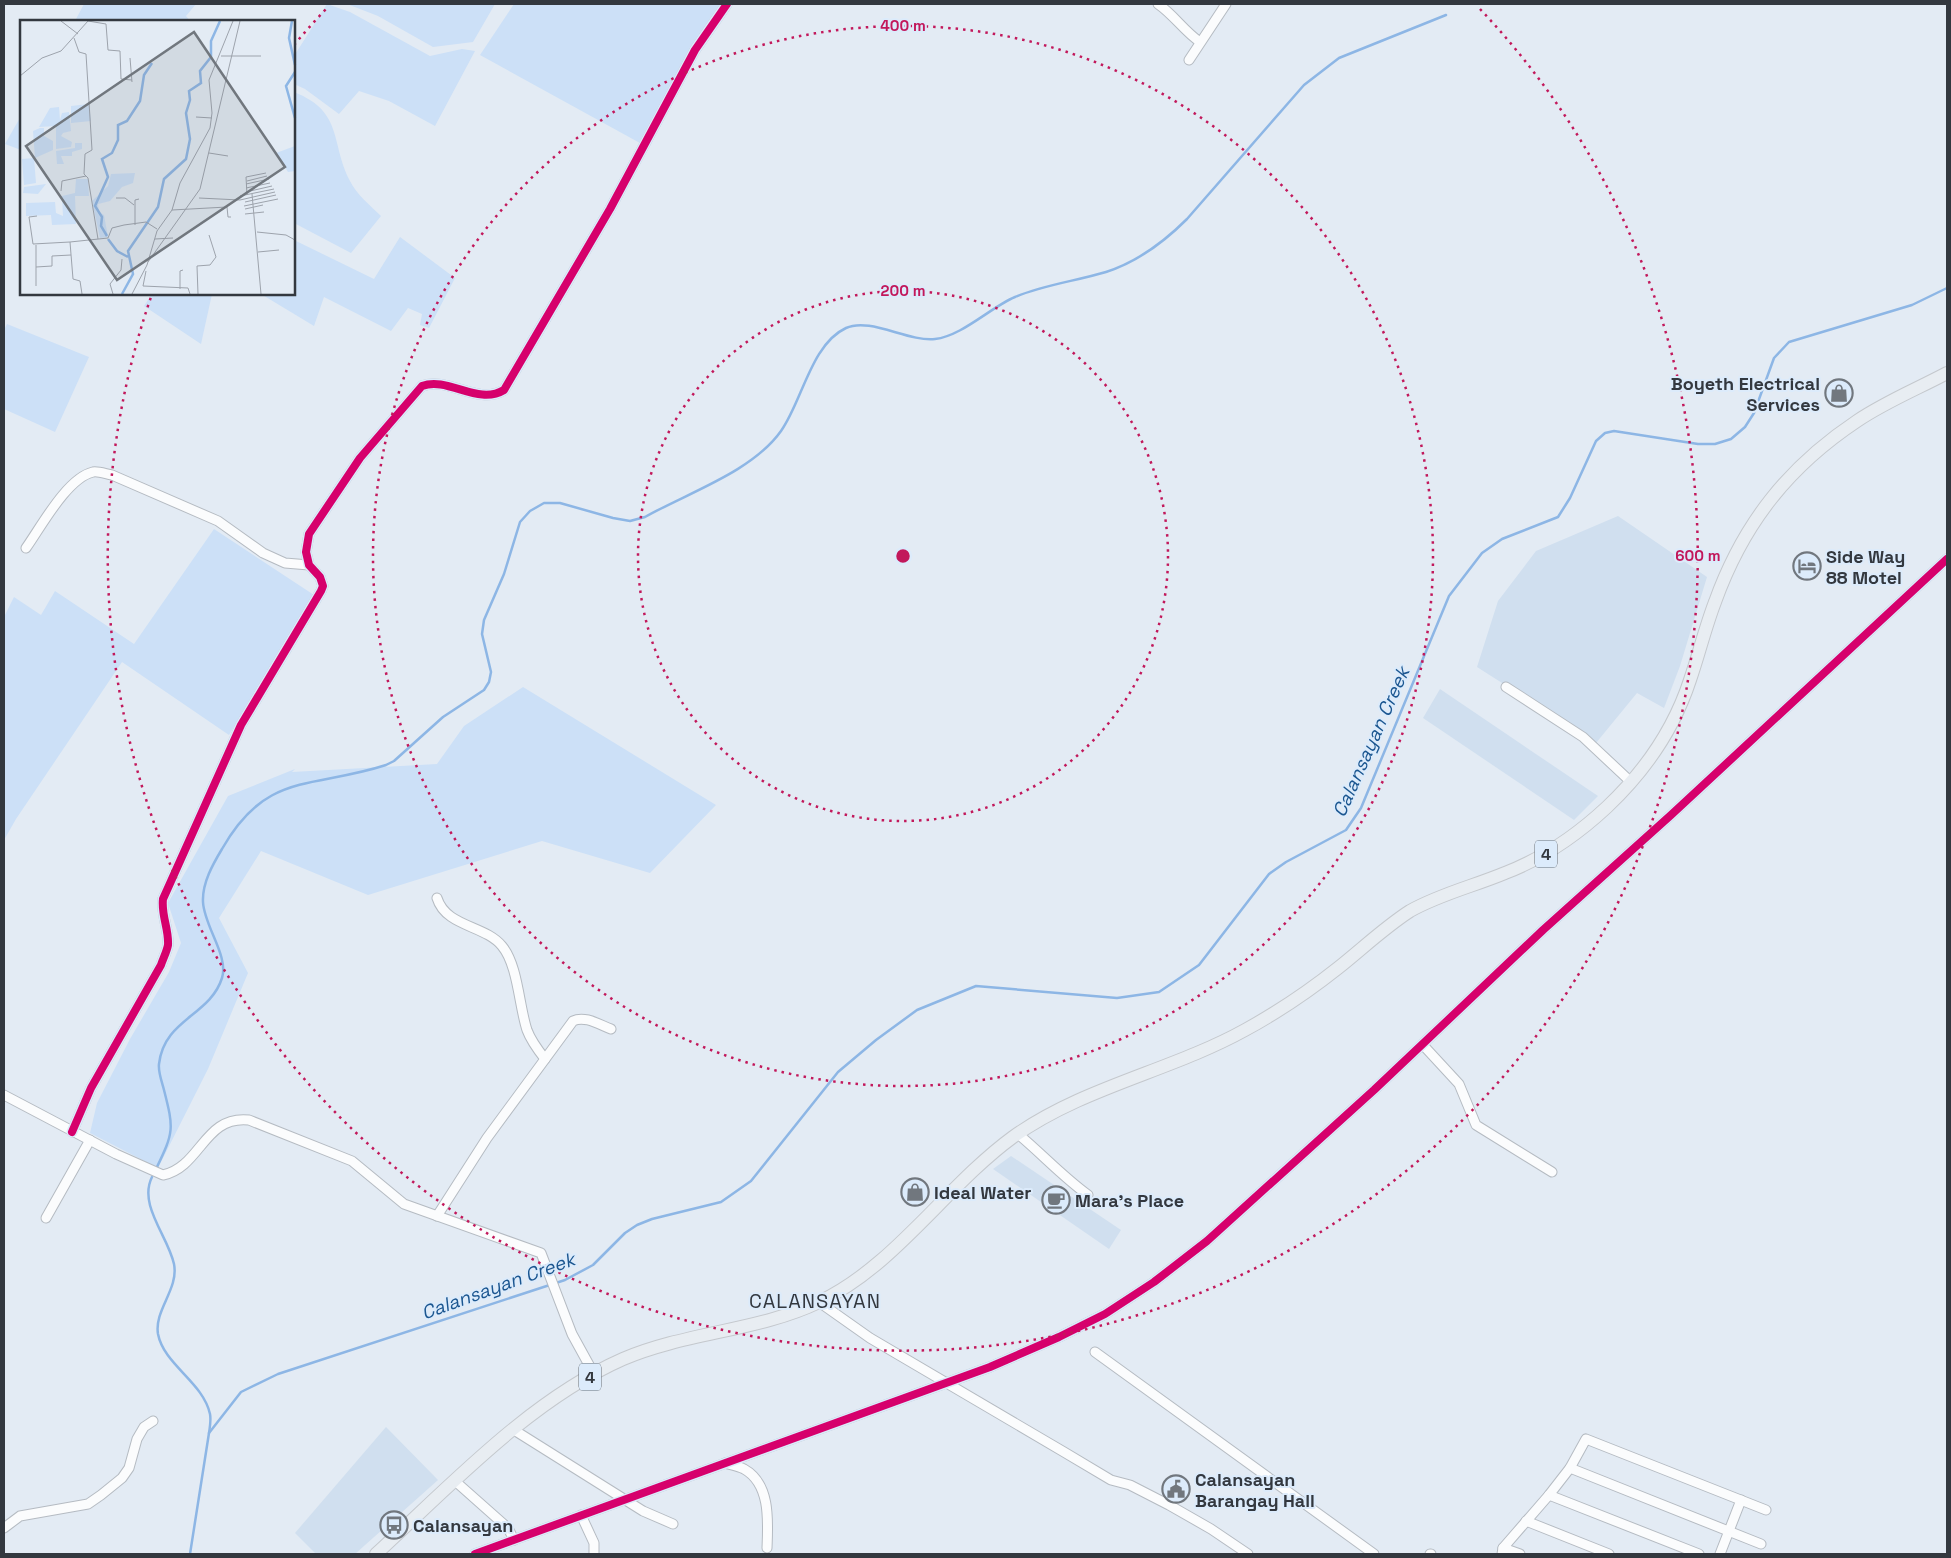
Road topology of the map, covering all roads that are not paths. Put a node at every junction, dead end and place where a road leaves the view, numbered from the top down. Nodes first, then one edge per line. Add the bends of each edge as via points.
1 (727, 4) edge
2 (1158, 4) edge
3 (1226, 4) edge
4 (1200, 42) junction
5 (1189, 60) dead end
6 (1947, 373) edge
7 (26, 548) dead end
8 (1947, 559) edge
9 (309, 565) junction
10 (1506, 687) dead end
11 (1631, 782) junction
12 (437, 898) dead end
13 (611, 1030) dead end
14 (1423, 1045) junction
15 (545, 1059) junction
16 (4, 1095) edge
17 (72, 1132) junction
18 (1018, 1134) junction
19 (90, 1140) junction
20 (1552, 1172) dead end
21 (1088, 1195) dead end
22 (437, 1216) junction
23 (46, 1218) dead end
24 (819, 1302) junction
25 (1095, 1352) dead end
26 (594, 1374) junction
27 (948, 1383) junction
28 (153, 1420) dead end
29 (514, 1430) junction
30 (725, 1463) junction
31 (1570, 1468) junction
32 (455, 1481) junction
33 (1549, 1495) junction
34 (627, 1499) junction
35 (1741, 1500) junction
36 (1766, 1510) dead end
37 (581, 1515) junction
38 (1526, 1521) junction
39 (673, 1524) dead end
40 (4, 1528) edge
41 (1729, 1531) junction
42 (514, 1540) junction
43 (1760, 1544) dead end
44 (767, 1548) dead end
45 (1502, 1551) edge
46 (376, 1554) edge
47 (475, 1554) edge
48 (594, 1554) edge
49 (1248, 1554) edge
50 (1374, 1554) edge
51 (1520, 1554) edge
52 (1609, 1554) edge
53 (1699, 1554) edge
54 (1720, 1554) edge

1 - 9 street via 695,50 620,192 504,390 487,395 428,384 414,392 360,458 311,529 306,552
2 - 4 street via 1186,33
3 - 4 street
4 - 5 street
6 - 11 highway, 4 via 1880,407 1833,438 1807,459 1761,509 1724,578 1677,713 1662,741
7 - 9 street via 64,494 80,478 93,472 112,475 218,521 285,563
8 - 14 street via 1543,930
9 - 17 street via 320,577 321,591 241,725 163,899 168,946 161,965 92,1088
10 - 11 street via 1583,738
11 - 18 highway, 4 via 1593,820 1562,844 1510,872 1460,889 1408,913 1313,987 1241,1033 1076,1102
12 - 15 street via 444,913 494,938 504,948 526,1030
13 - 15 street via 580,1018 567,1029
14 - 20 street via 1459,1084 1476,1125
14 - 27 street via 1208,1241 1154,1282 1105,1314 1059,1337
15 - 22 street via 487,1138
16 - 17 street
17 - 19 street
18 - 21 street
18 - 24 highway, 4 via 981,1163 876,1263
19 - 22 street via 153,1173 163,1175 179,1168 220,1124 236,1119 249,1120 352,1161 404,1204
19 - 23 street
22 - 26 street via 541,1253 563,1315
24 - 26 highway, 4 via 791,1313 654,1348
24 - 27 street via 870,1338
25 - 50 street
26 - 29 highway, 4 via 548,1403
27 - 30 street
27 - 49 street via 1111,1480 1130,1485 1212,1529
28 - 40 street via 136,1439 129,1468 101,1496 88,1504 20,1516
29 - 32 highway, 4
29 - 34 street
30 - 34 street
30 - 44 street via 744,1469 756,1480 765,1496
31 - 33 street
31 - 35 street via 1586,1438
31 - 41 street
32 - 42 street via 508,1528
32 - 46 highway, 4
33 - 38 street
33 - 53 street
34 - 37 street
34 - 39 street via 643,1511
35 - 36 street
35 - 41 street
37 - 42 street
37 - 48 street via 594,1542
38 - 45 street
38 - 52 street
41 - 43 street
41 - 54 street
42 - 47 street
45 - 51 street

